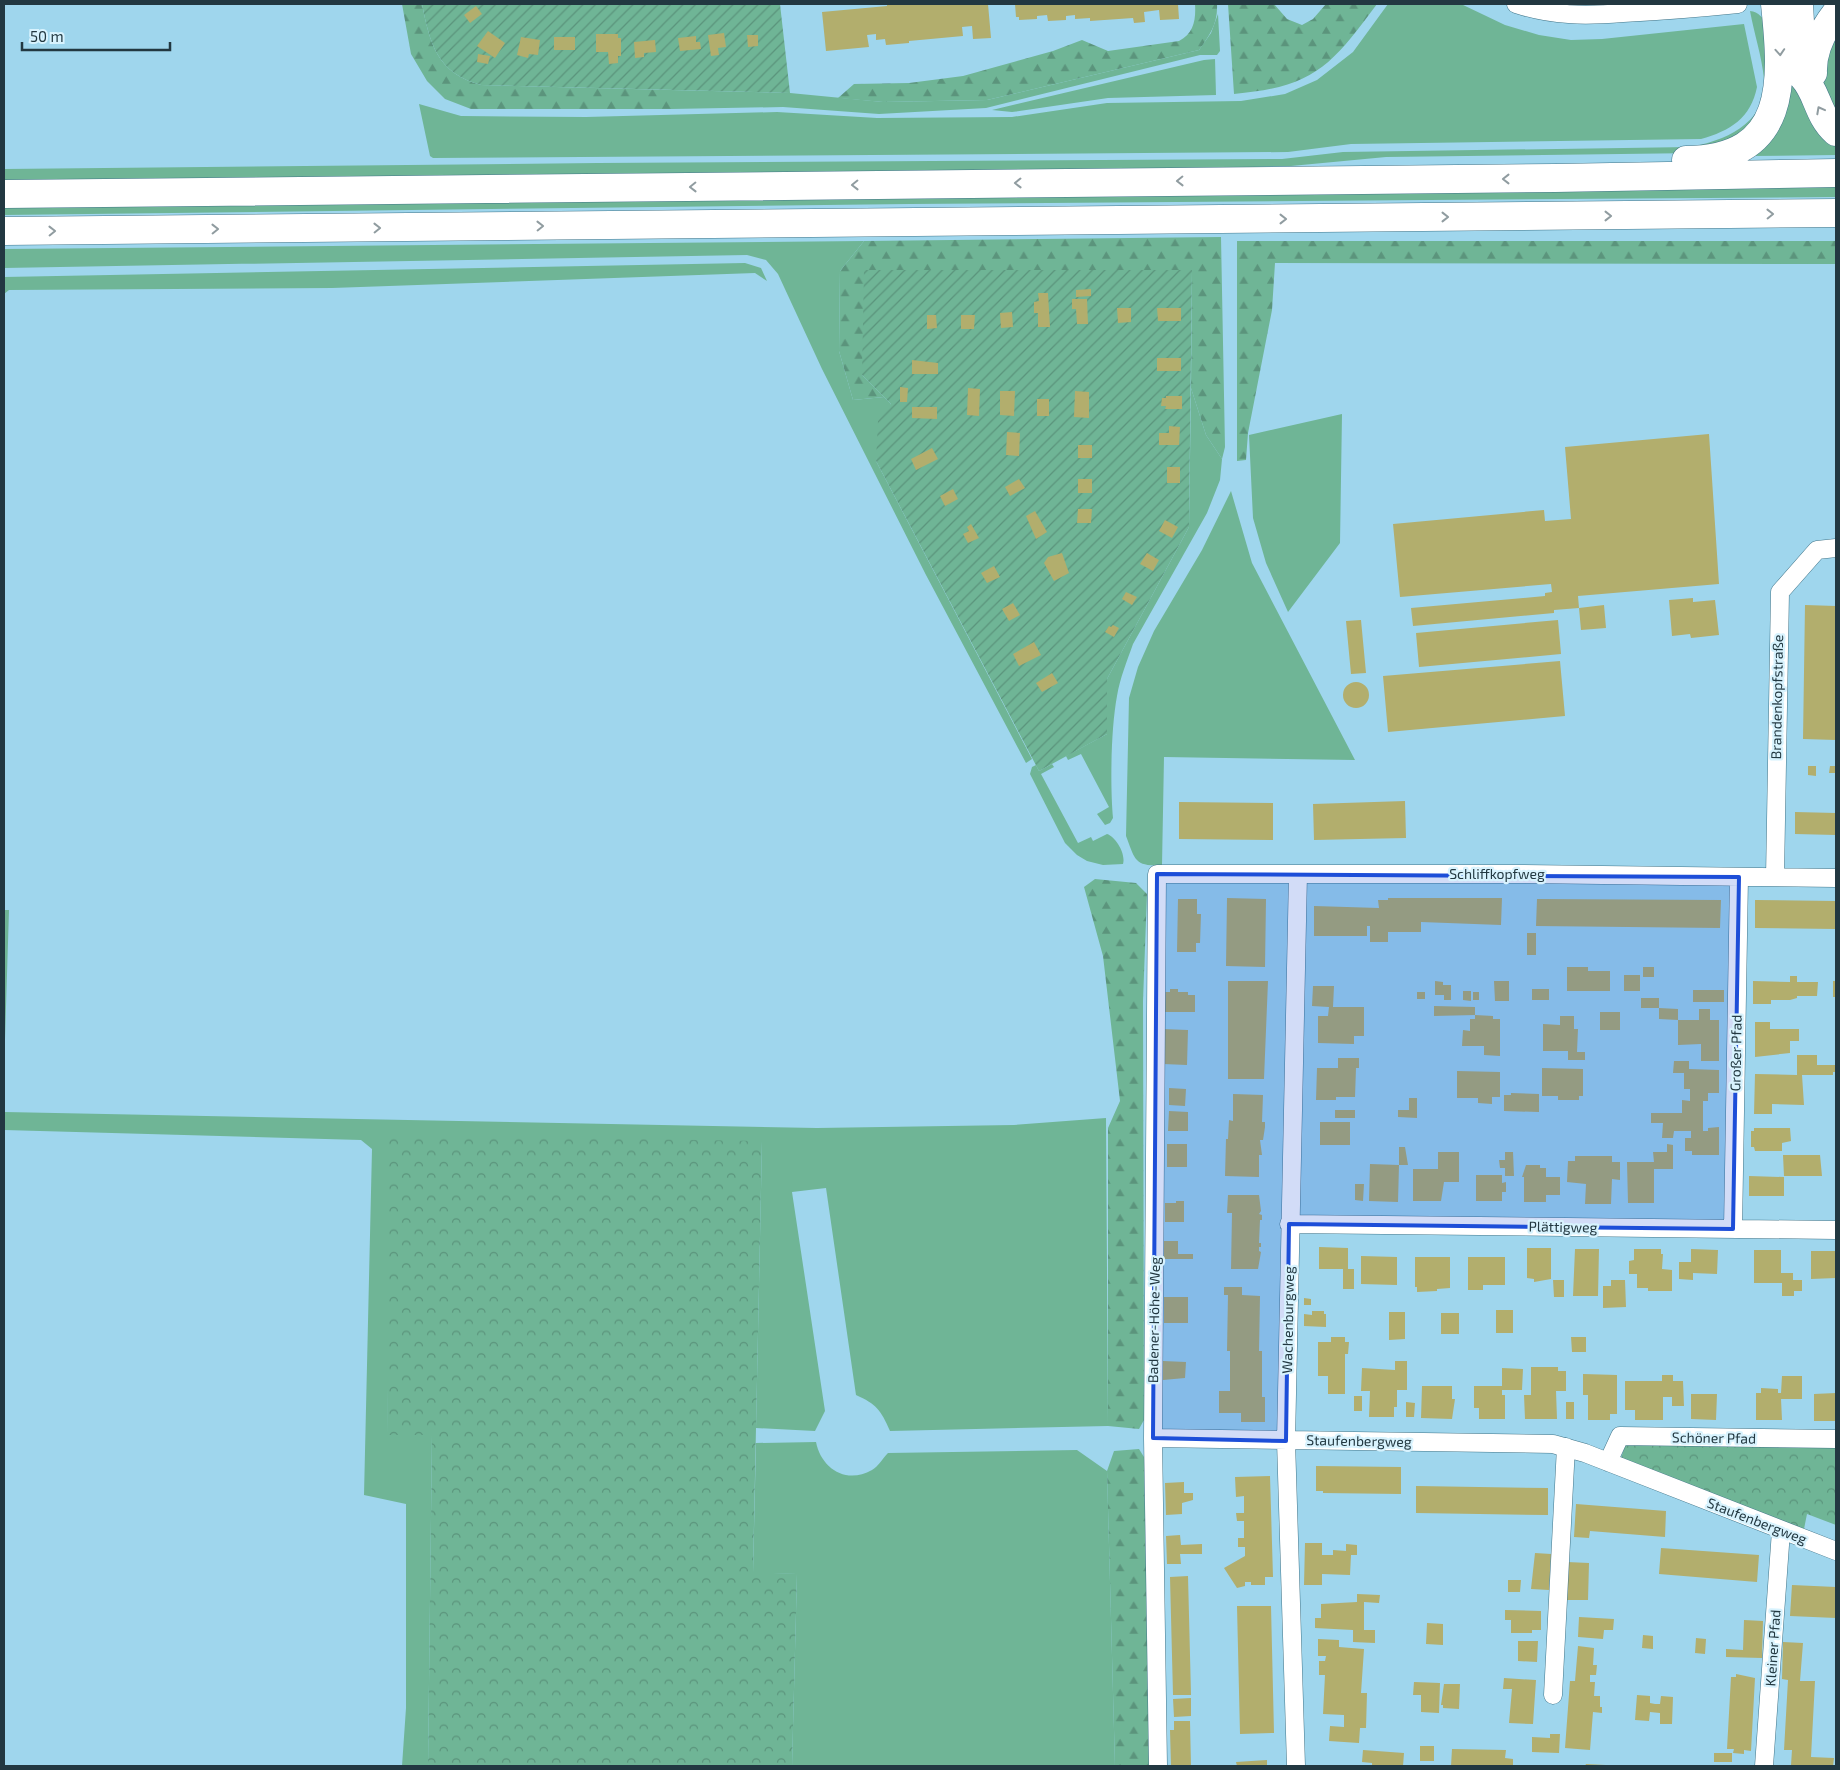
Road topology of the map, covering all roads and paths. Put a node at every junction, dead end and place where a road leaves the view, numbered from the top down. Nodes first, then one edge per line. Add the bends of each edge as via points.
1 (1516, 4) edge
2 (1652, 4) edge
3 (1738, 4) edge
4 (1774, 4) edge
5 (1799, 4) edge
6 (1624, 13) junction
7 (1836, 13) edge
8 (1809, 84) junction
9 (1836, 132) edge
10 (1836, 173) edge
11 (1555, 178) junction
12 (4, 194) edge
13 (1836, 213) edge
14 (4, 232) edge
15 (1836, 548) edge
16 (1157, 874) joint
17 (1298, 874) junction
18 (1739, 877) junction
19 (1775, 877) junction
20 (1836, 878) edge
21 (1289, 1224) junction
22 (1733, 1229) junction
23 (1836, 1230) edge
24 (1152, 1438) junction
25 (1836, 1439) edge
26 (1286, 1441) junction
27 (1566, 1447) junction
28 (1608, 1462) junction
29 (1781, 1531) junction
30 (1836, 1551) edge
31 (1553, 1695) dead end
32 (1158, 1766) edge
33 (1296, 1766) edge
34 (1764, 1766) edge

1 - 6 street via 1572,16
2 - 6 street
3 - 6 street
4 -> 11 highway via 1780,54 1779,89 1766,124 1748,142 1723,156 1707,159 1622,161
5 - 8 highway via 1803,77
7 - 8 highway via 1818,40 1813,77
9 -> 8 highway via 1818,109
10 - 11 highway
11 -> 12 highway
14 -> 13 highway
15 - 19 street, Brandenkopfstraße via 1817,550 1780,592
16 - 17 street, Schliffkopfweg
16 - 24 street, Badener-Höhe-Weg
17 - 18 street, Schliffkopfweg
17 - 21 street, Wachenburgweg
18 - 19 street, Schliffkopfweg
18 - 22 street, Großer Pfad
19 - 20 street, Schliffkopfweg
21 - 22 street, Plättigweg
21 - 26 street, Wachenburgweg
22 - 23 street, Plättigweg
24 - 26 street, Staufenbergweg
24 - 32 street, Badener-Höhe-Weg
25 - 28 street, Schöner Pfad via 1620,1436
26 - 27 street, Staufenbergweg via 1539,1443
26 - 33 street, Wachenburgweg
27 - 28 street, Staufenbergweg
27 - 31 street
28 - 29 street, Staufenbergweg
29 - 30 street, Staufenbergweg
29 - 34 street, Kleiner Pfad

